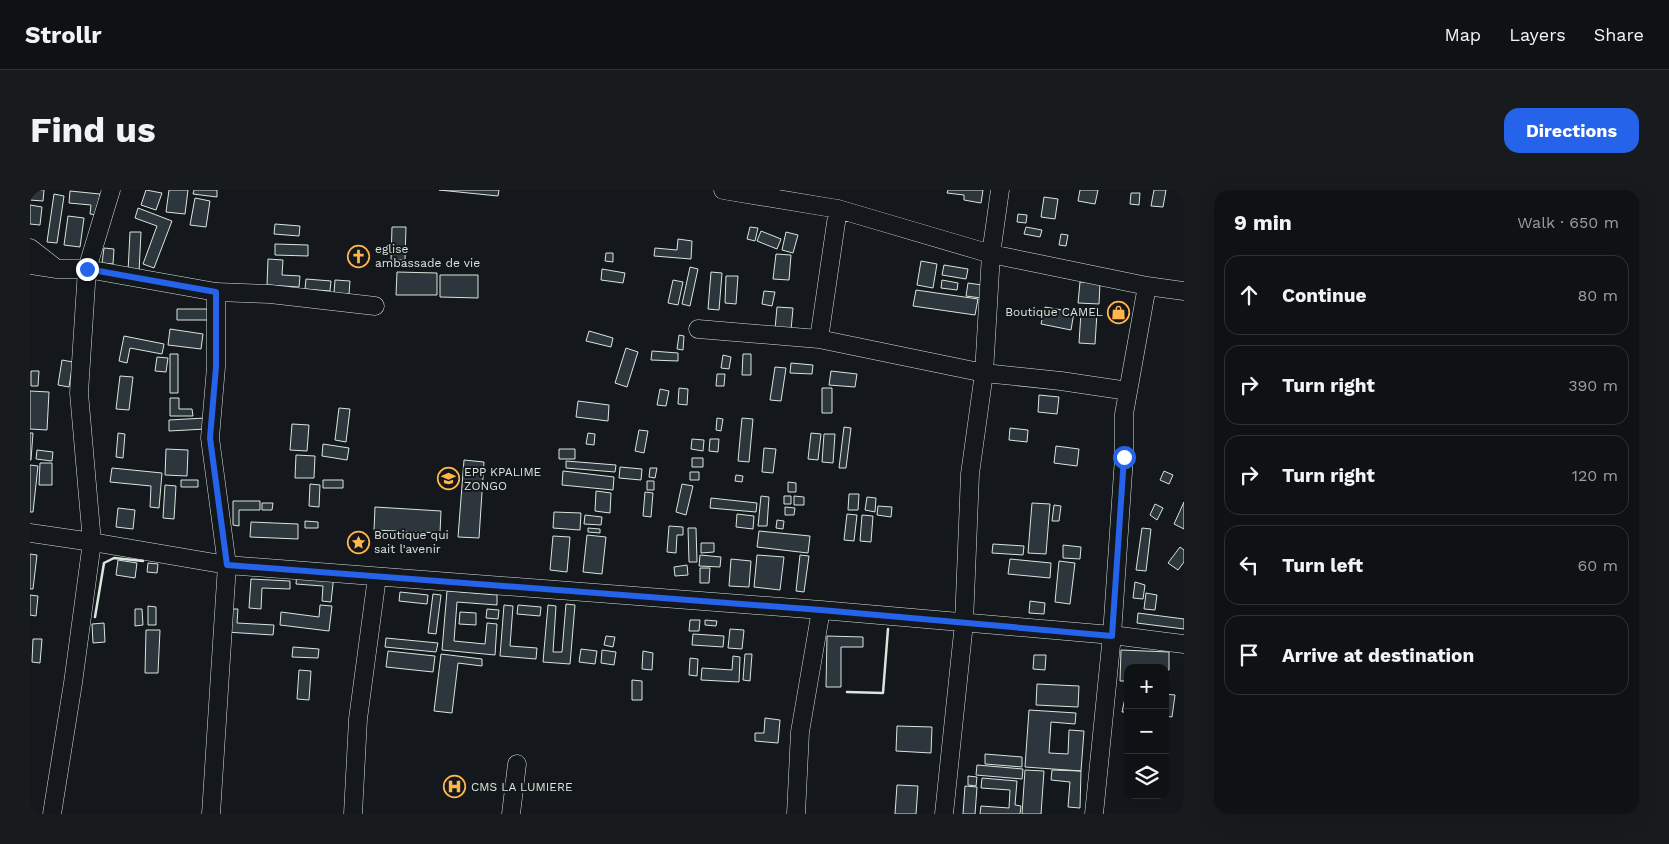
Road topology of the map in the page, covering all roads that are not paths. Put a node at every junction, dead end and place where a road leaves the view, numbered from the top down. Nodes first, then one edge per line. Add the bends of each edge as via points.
1 (112, 190) edge
2 (723, 190) edge
3 (1000, 190) edge
4 (838, 209) junction
5 (30, 248) edge
6 (991, 254) junction
7 (30, 265) edge
8 (57, 269) junction
9 (87, 269) junction
10 (1146, 286) junction
11 (1184, 291) edge
12 (216, 292) junction
13 (375, 306) dead end
14 (698, 328) dead end
15 (819, 339) junction
16 (984, 373) junction
17 (1128, 392) junction
18 (30, 533) edge
19 (92, 542) junction
20 (227, 565) junction
21 (377, 577) junction
22 (821, 610) junction
23 (964, 623) junction
24 (1112, 636) junction
25 (1184, 644) edge
26 (517, 764) dead end
27 (52, 814) edge
28 (211, 814) edge
29 (353, 814) edge
30 (511, 814) edge
31 (796, 814) edge
32 (944, 814) edge
33 (1094, 814) edge

1 - 9 street
2 - 4 street
3 - 6 street
4 - 6 street
4 - 15 street
5 - 8 street
6 - 10 street
6 - 16 street
7 - 8 street
8 - 9 street
9 - 12 street
9 - 19 street via 79,393
10 - 11 street
10 - 17 street
12 - 13 street via 270,294
12 - 20 street via 216,367 210,438
14 - 15 street
15 - 16 street
16 - 17 street
16 - 23 street via 970,474
17 - 24 street via 1124,414
18 - 19 street
19 - 20 street
19 - 27 street
20 - 21 street
20 - 28 street
21 - 22 street
21 - 29 street via 358,719
22 - 23 street
22 - 31 street via 800,732
23 - 24 street
23 - 32 street
24 - 25 street
24 - 33 street
26 - 30 street

